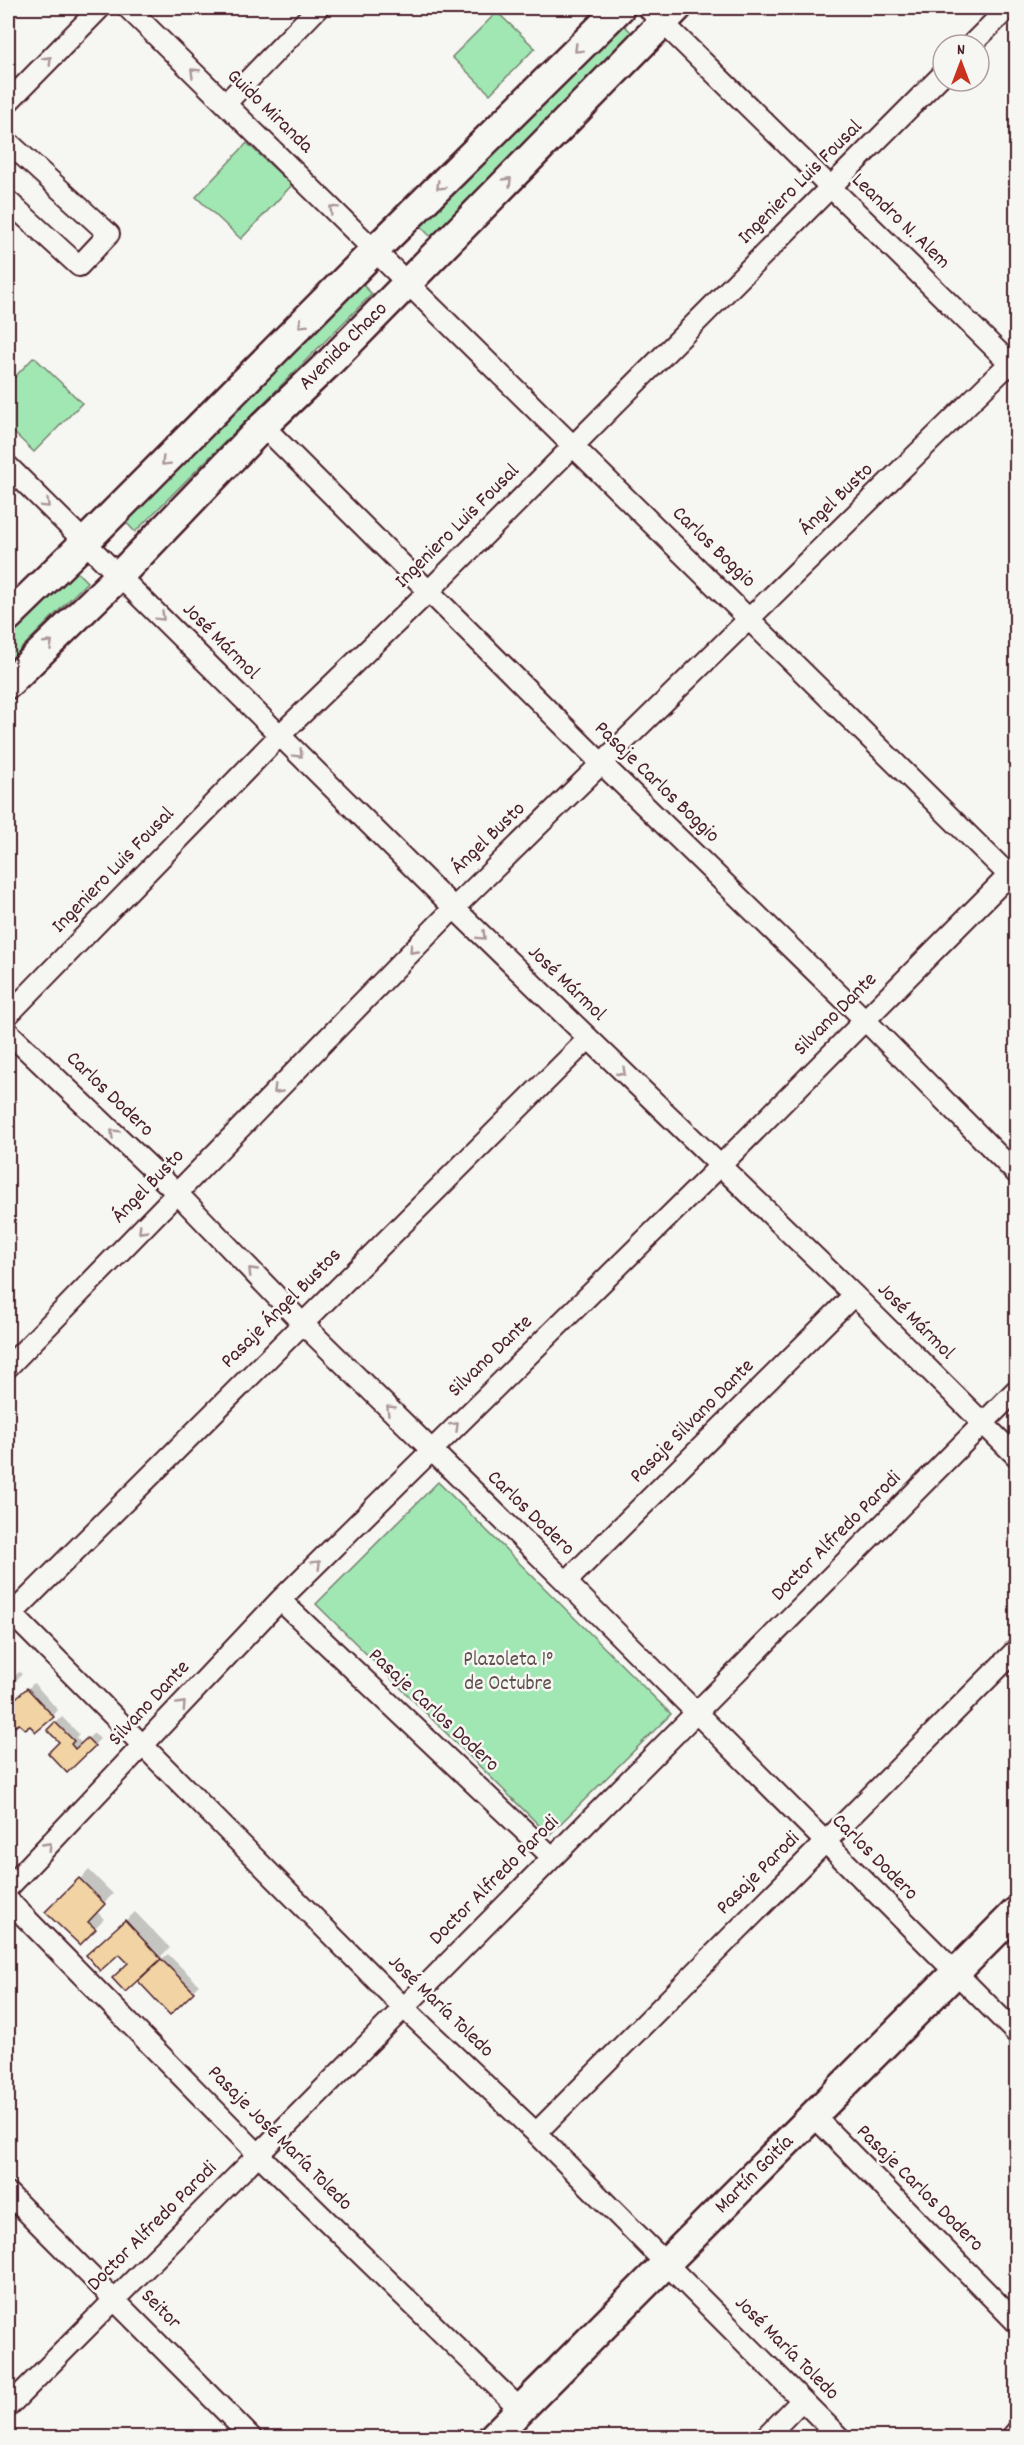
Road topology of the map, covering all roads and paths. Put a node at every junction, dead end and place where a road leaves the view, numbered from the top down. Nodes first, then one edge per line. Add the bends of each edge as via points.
1 (100, 8) edge
2 (128, 8) edge
3 (318, 8) edge
4 (620, 8) edge
5 (1008, 8) edge
6 (663, 12) edge
7 (983, 33) edge
8 (931, 86) edge
9 (8, 102) edge
10 (226, 103) junction
11 (8, 142) edge
12 (831, 188) junction
13 (8, 201) edge
14 (375, 250) junction
15 (409, 283) junction
16 (1014, 363) edge
17 (263, 426) junction
18 (573, 445) junction
19 (8, 466) edge
20 (85, 542) junction
21 (119, 576) junction
22 (429, 591) junction
23 (8, 617) edge
24 (750, 618) junction
25 (8, 684) edge
26 (280, 735) junction
27 (601, 763) junction
28 (1014, 875) edge
29 (454, 908) junction
30 (8, 1015) edge
31 (865, 1020) junction
32 (8, 1032) edge
33 (588, 1039) junction
34 (720, 1166) junction
35 (1017, 1173) edge
36 (177, 1193) junction
37 (854, 1295) junction
38 (302, 1323) junction
39 (8, 1368) edge
40 (1017, 1390) edge
41 (983, 1423) junction
42 (431, 1450) junction
43 (1017, 1456) edge
44 (566, 1582) junction
45 (280, 1600) junction
46 (10, 1612) edge
47 (1017, 1650) edge
48 (697, 1713) junction
49 (144, 1746) junction
50 (825, 1843) junction
51 (552, 1857) junction
52 (8, 1888) edge
53 (8, 1900) edge
54 (1017, 1912) edge
55 (955, 1973) junction
56 (403, 2007) junction
57 (1017, 2033) edge
58 (813, 2115) junction
59 (536, 2133) junction
60 (258, 2154) junction
61 (8, 2193) edge
62 (667, 2264) junction
63 (116, 2299) junction
64 (1017, 2322) edge
65 (802, 2400) junction
66 (8, 2407) edge
67 (520, 2409) junction
68 (1017, 2432) edge
69 (252, 2438) edge
70 (492, 2438) edge
71 (765, 2438) edge
72 (840, 2438) edge
73 (1011, 2438) edge

9 -> 1 street
10 -> 2 street, Guido Miranda
3 - 10 street
4 -> 14 main road
5 - 7 street
6 - 12 street, Leandro N. Alem
15 -> 6 main road, Avenida Chaco
8 - 12 street, Ingeniero Luis Fousal
14 -> 10 street, Guido Miranda
11 - 13 street via 109,234 79,266
12 - 16 street, Leandro N. Alem
12 - 18 street, Ingeniero Luis Fousal
14 - 15 street, Carlos Boggio
14 -> 20 main road
15 - 17 main road, Avenida Chaco
15 - 18 street, Carlos Boggio
16 - 24 street, Ángel Busto
17 - 21 main road, Avenida Chaco
17 - 22 street, Pasaje Carlos Boggio
18 - 22 street, Ingeniero Luis Fousal
18 - 24 street, Carlos Boggio
19 -> 20 street, José Mármol
20 - 21 street, José Mármol
20 - 23 main road
25 -> 21 main road, Avenida Chaco
21 -> 26 street, José Mármol
22 - 26 street, Ingeniero Luis Fousal
22 - 27 street, Pasaje Carlos Boggio
24 - 27 street, Ángel Busto
24 - 28 street, Carlos Boggio
26 -> 29 street, José Mármol
26 - 30 street, Ingeniero Luis Fousal
27 - 29 street, Ángel Busto
27 - 31 street, Pasaje Carlos Boggio
28 - 31 street, Silvano Dante
29 -> 33 street, José Mármol
29 -> 36 street, Ángel Busto
31 - 34 street, Silvano Dante
31 - 35 street, Pasaje Carlos Boggio
36 -> 32 street, Carlos Dodero
33 -> 34 street, José Mármol
33 - 38 street, Pasaje Ángel Bustos
34 - 37 street, José Mármol
42 -> 34 street, Silvano Dante
38 -> 36 street, Carlos Dodero
36 -> 39 street, Ángel Busto
37 - 41 street, José Mármol
37 - 44 street, Pasaje Silvano Dante
42 -> 38 street, Carlos Dodero
38 - 46 street, Pasaje Ángel Bustos
40 - 41 street, Doctor Alfredo Parodi
41 - 43 street, José Mármol
41 - 48 street, Doctor Alfredo Parodi
42 - 44 street, Carlos Dodero
45 -> 42 street, Silvano Dante
44 - 48 street, Carlos Dodero
49 -> 45 street, Silvano Dante
45 - 51 street, Pasaje Carlos Dodero
46 - 49 street, José María Toledo
47 - 50 street, Pasaje Parodi
48 - 50 street, Carlos Dodero
48 - 51 street, Doctor Alfredo Parodi
52 -> 49 street, Silvano Dante
49 - 56 street, José María Toledo
50 - 55 street, Carlos Dodero
50 - 59 street, Pasaje Parodi
51 - 56 street, Doctor Alfredo Parodi
53 - 60 street, Pasaje José María Toledo
54 - 55 main road, Martín Goitía
55 - 57 street, Carlos Dodero
55 - 58 main road, Martín Goitía
56 - 59 street, José María Toledo
56 - 60 street, Doctor Alfredo Parodi
58 - 62 main road, Martín Goitía
58 - 64 street, Pasaje Carlos Dodero
59 - 62 street, José María Toledo
60 - 63 street, Doctor Alfredo Parodi
60 - 67 street, Pasaje José María Toledo
61 - 63 street, Seitor
62 - 65 street, José María Toledo
62 - 67 main road, Martín Goitía
63 - 66 street, Doctor Alfredo Parodi
63 - 69 street, Seitor
65 - 71 street
65 - 72 street, José María Toledo
67 - 70 main road, Martín Goitía
68 - 73 street

